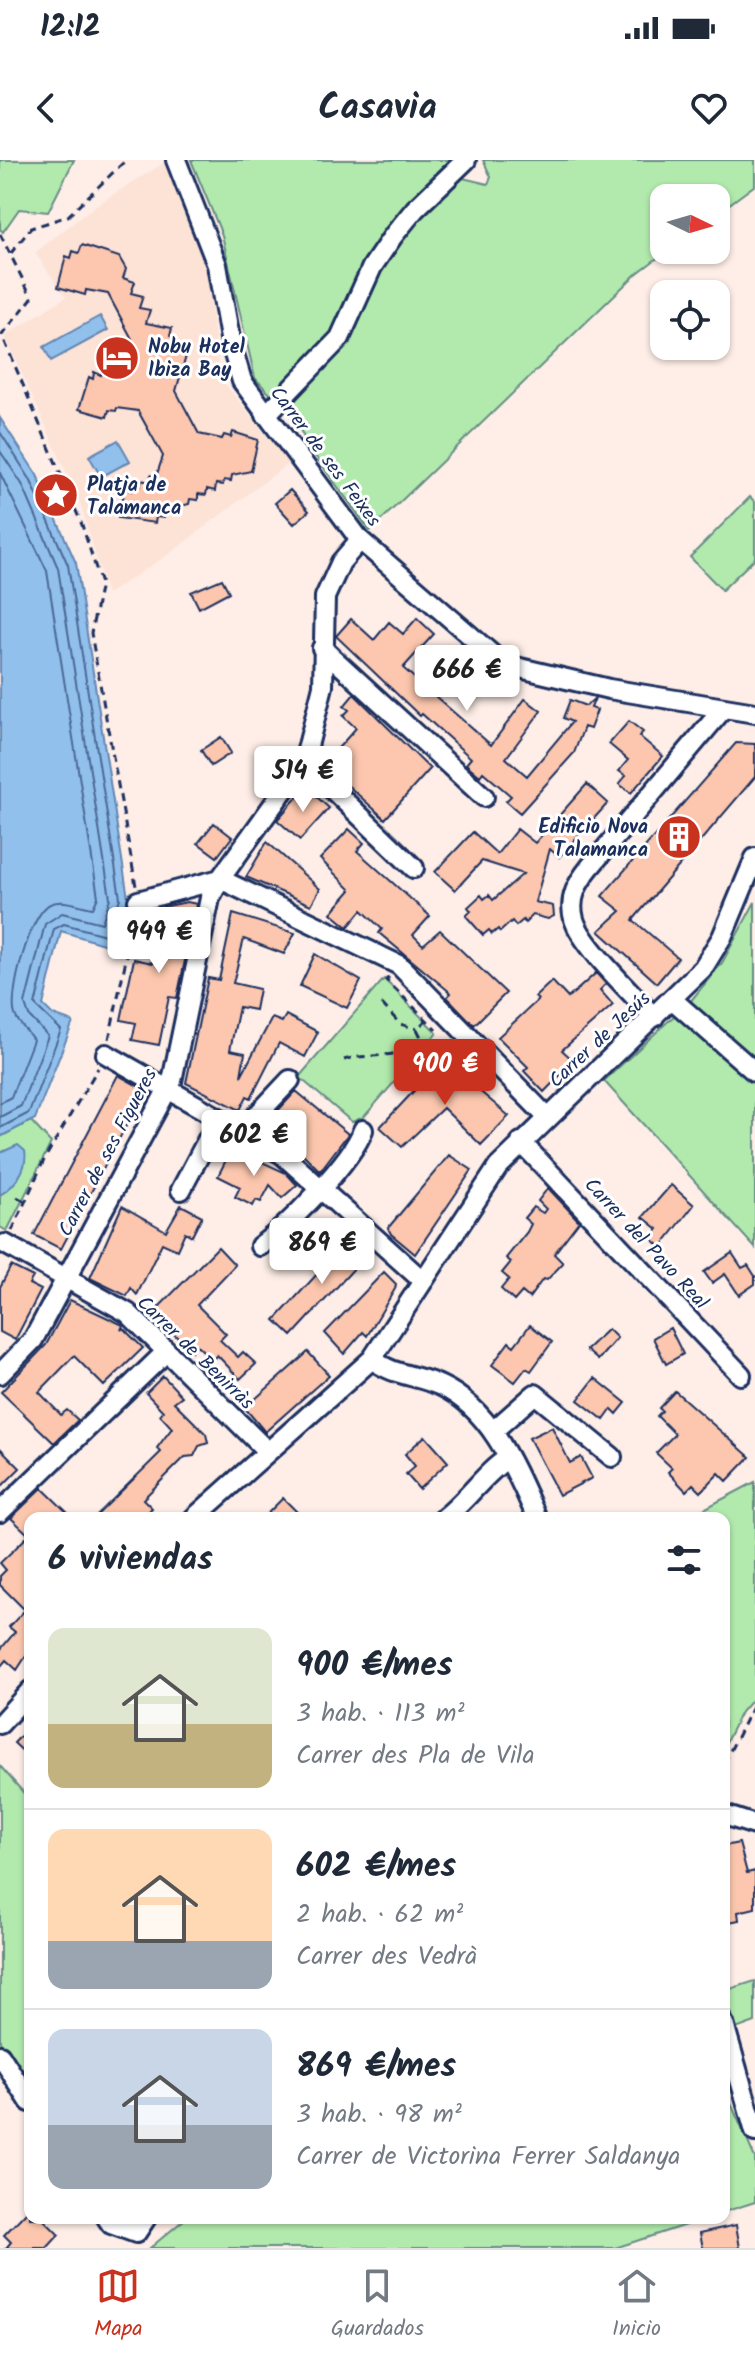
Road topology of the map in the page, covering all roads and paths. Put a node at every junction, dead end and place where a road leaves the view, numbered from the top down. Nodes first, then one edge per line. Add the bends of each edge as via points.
1 (126, 160) edge
2 (176, 160) edge
3 (466, 160) edge
4 (0, 234) edge
5 (11, 253) junction
6 (266, 415) junction
7 (360, 540) junction
8 (322, 648) junction
9 (723, 709) junction
10 (755, 713) edge
11 (304, 762) junction
12 (484, 797) dead end
13 (755, 858) edge
14 (414, 868) dead end
15 (220, 879) junction
16 (138, 901) junction
17 (673, 1000) junction
18 (382, 1004) dead end
19 (654, 1017) junction
20 (426, 1020) dead end
21 (417, 1029) junction
22 (106, 1054) junction
23 (344, 1060) dead end
24 (755, 1072) edge
25 (290, 1080) dead end
26 (167, 1089) junction
27 (547, 1117) junction
28 (219, 1118) junction
29 (363, 1130) dead end
30 (242, 1131) junction
31 (521, 1142) junction
32 (320, 1187) junction
33 (181, 1190) dead end
34 (17, 1197) dead end
35 (26, 1202) junction
36 (5, 1244) joint
37 (260, 1246) dead end
38 (65, 1279) junction
39 (423, 1281) junction
40 (166, 1352) junction
41 (372, 1359) junction
42 (0, 1374) edge
43 (741, 1375) dead end
44 (493, 1431) junction
45 (267, 1451) junction
46 (612, 1457) dead end
47 (508, 1458) junction
48 (0, 1512) edge
49 (201, 1512) edge
50 (451, 1512) edge
51 (534, 1512) edge
52 (24, 1698) edge
53 (755, 1701) edge
54 (0, 1724) edge
55 (730, 1751) edge
56 (730, 1817) edge
57 (755, 1825) edge
58 (730, 2045) edge
59 (0, 2055) edge
60 (24, 2093) edge
61 (755, 2132) edge
62 (111, 2224) edge
63 (142, 2224) edge

1 - 5 path via 68,216 31,228
2 - 6 street, Carrer de ses Feixes via 217,265 242,381
3 - 6 street via 393,236 372,267 340,338
4 - 5 path
5 - 16 path via 32,298 2,335 82,525 101,584 91,633
6 - 7 street, Carrer de ses Feixes
7 - 8 street, Carrer de ses Figueres via 341,562 325,597
7 - 9 street, Carrer de ses Feixes via 503,664
8 - 11 street, Carrer de ses Figueres via 323,686
8 - 12 street
9 - 10 street, Carrer de ses Feixes
9 - 19 street via 577,883 573,899 573,918 581,935
11 - 14 street
11 - 15 street, Carrer de ses Figueres
13 - 17 street, Carrer de Jesús via 722,937 703,968
15 - 16 street
15 - 26 street, Carrer de ses Figueres via 210,898
15 - 27 street via 399,965
16 - 22 path
17 - 19 street, Carrer de Jesús
17 - 24 street
18 - 21 path via 400,1024
19 - 27 street, Carrer de Jesús
20 - 21 path
21 - 23 path via 421,1037 410,1047 379,1058
22 - 26 street
22 - 35 path via 45,1158
25 - 30 street
26 - 28 street
26 - 38 street, Carrer de ses Figueres
27 - 31 street, Carrer de Jesús
28 - 30 street
28 - 33 street
29 - 32 street via 358,1144
30 - 32 street via 282,1154
31 - 39 street, Carrer de Jesús via 498,1167
31 - 43 street, Carrer del Pavo Real
32 - 37 street
32 - 39 street
34 - 35 path
35 - 36 path
36 - 38 street, Carrer de Benirràs
38 - 40 street, Carrer de Benirràs via 128,1313
38 - 42 street, Carrer de ses Figueres via 33,1340
39 - 41 street, Carrer de Jesús
40 - 45 street, Carrer de Benirràs
40 - 48 street
41 - 44 street via 390,1371 457,1394
41 - 45 street, Carrer de Jesús
44 - 46 street via 535,1394
44 - 47 street
45 - 49 street, Carrer de Jesús
47 - 50 street
47 - 51 street
52 - 54 street
53 - 55 path
56 - 57 street
58 - 61 street
59 - 60 street
62 - 63 street via 136,2233

